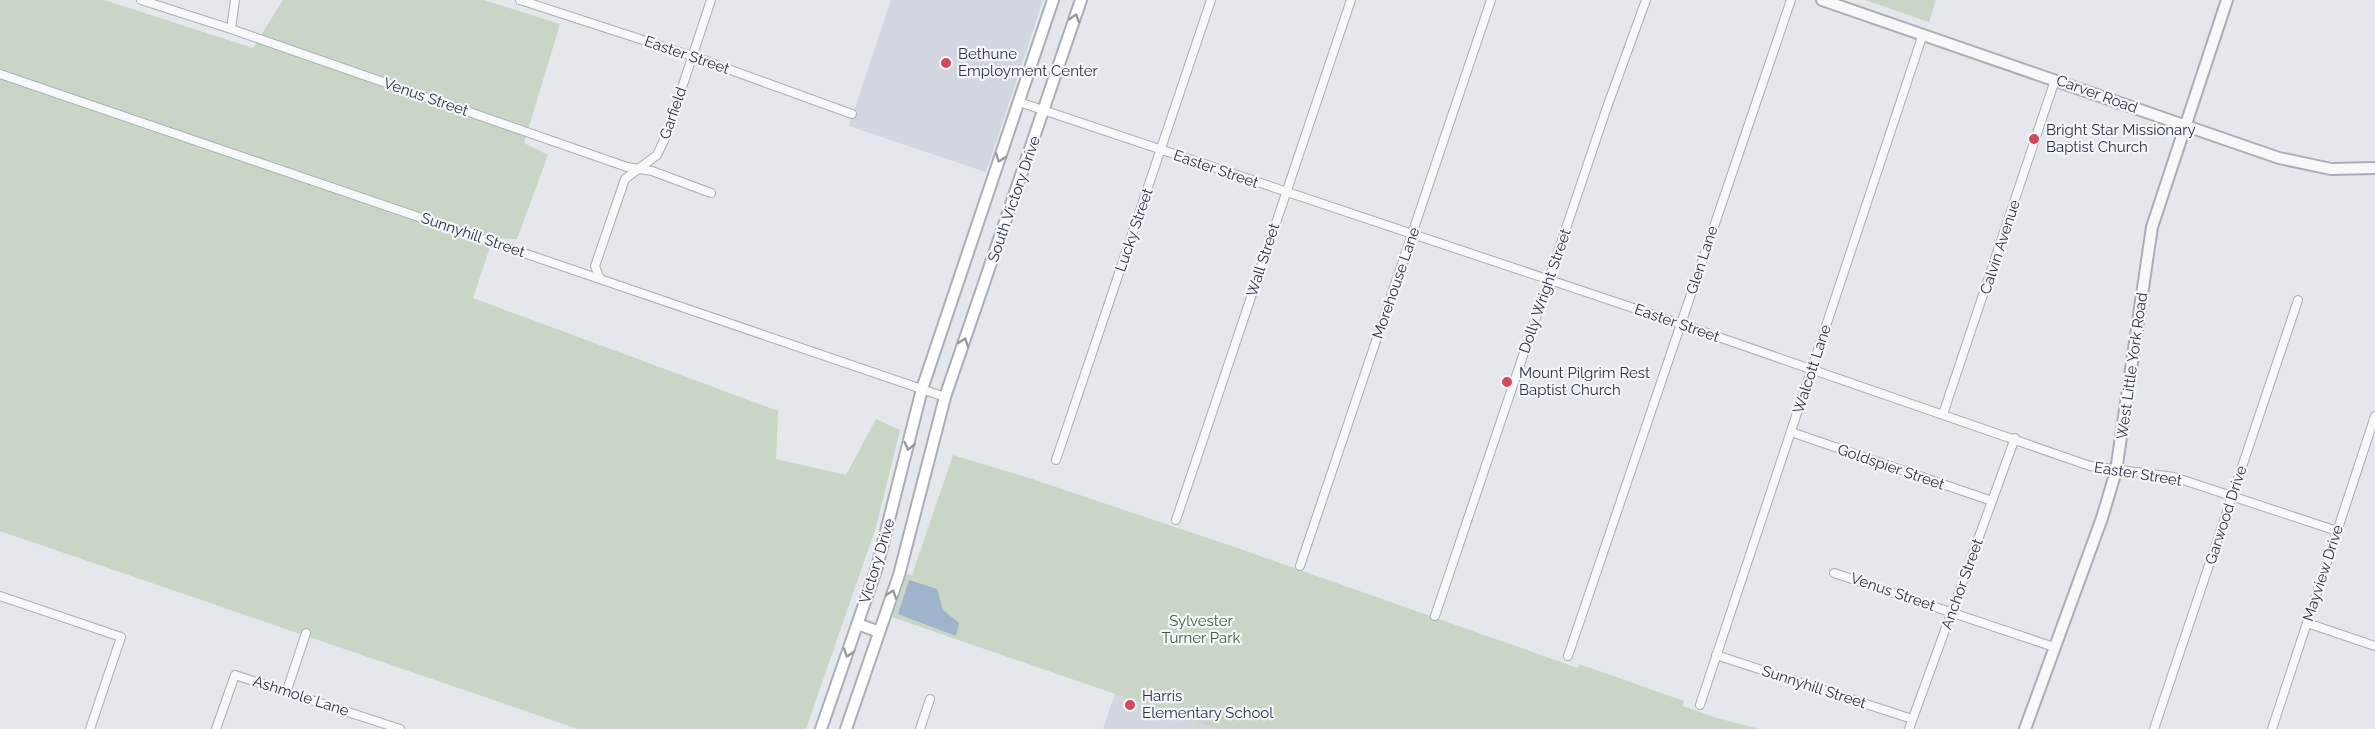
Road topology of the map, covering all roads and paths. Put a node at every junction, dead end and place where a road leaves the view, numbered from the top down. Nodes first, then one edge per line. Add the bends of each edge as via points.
1 (141, 0) edge
2 (235, 0) edge
3 (520, 0) edge
4 (711, 0) edge
5 (1053, 0) edge
6 (1081, 0) edge
7 (1211, 0) edge
8 (1351, 0) edge
9 (1491, 0) edge
10 (1646, 0) edge
11 (1791, 0) edge
12 (1822, 0) edge
13 (2227, 0) edge
14 (231, 29) junction
15 (1923, 34) junction
16 (692, 56) junction
17 (0, 74) edge
18 (2055, 80) junction
19 (1019, 102) junction
20 (1044, 111) junction
21 (852, 114) dead end
22 (2184, 125) junction
23 (1161, 150) junction
24 (2375, 168) edge
25 (638, 169) junction
26 (711, 193) dead end
27 (1286, 193) junction
28 (1413, 234) junction
29 (600, 279) junction
30 (1549, 280) junction
31 (2298, 300) dead end
32 (1681, 324) junction
33 (1811, 370) junction
34 (922, 389) junction
35 (945, 397) junction
36 (1943, 414) junction
37 (2375, 416) edge
38 (1791, 432) junction
39 (2014, 438) junction
40 (1056, 460) dead end
41 (2116, 471) junction
42 (2232, 497) junction
43 (1992, 501) junction
44 (1176, 520) dead end
45 (2337, 531) junction
46 (1300, 566) dead end
47 (1834, 573) dead end
48 (0, 596) edge
49 (1951, 612) junction
50 (1435, 616) dead end
51 (2307, 623) junction
52 (858, 624) junction
53 (879, 632) junction
54 (306, 633) dead end
55 (2375, 646) edge
56 (2054, 647) junction
57 (1716, 655) junction
58 (1568, 656) dead end
59 (287, 690) junction
60 (930, 699) dead end
61 (1700, 705) dead end
62 (1912, 719) junction
63 (90, 729) edge
64 (216, 729) edge
65 (400, 729) edge
66 (821, 729) edge
67 (846, 729) edge
68 (920, 729) edge
69 (1909, 729) edge
70 (2025, 729) edge
71 (2154, 729) edge
72 (2272, 729) edge

1 - 14 street, Venus Street
2 - 14 street
3 - 16 street, Easter Street
4 - 16 street, Garfield
5 - 19 main road, South Victory Drive
20 -> 6 main road, South Victory Drive
7 - 23 street, Lucky Street
8 - 27 street, Wall Street
9 - 28 street, Morehouse Lane
10 - 30 street, Dolly Wright Street
11 - 32 street, Glen Lane
12 - 15 street, Carver Road
13 - 22 street, West Little York Road
14 - 25 street, Venus Street
15 - 18 street, Carver Road
15 - 33 street, Walcott Lane
16 - 21 street, Easter Street
16 - 25 street, Garfield via 657,154
17 - 29 street, Sunnyhill Street
18 - 22 street, Carver Road
18 - 36 street, Calvin Avenue
19 - 20 street, Easter Street
19 -> 34 main road, South Victory Drive
20 - 23 street, Easter Street
35 -> 20 main road, South Victory Drive
22 - 24 street, Carver Road via 2299,163 2331,169
22 - 41 street, West Little York Road via 2149,243
23 - 27 street, Easter Street
23 - 40 street, Lucky Street
25 - 26 street, Venus Street
25 - 29 street, Garfield via 625,179 595,266
27 - 28 street, Easter Street
27 - 44 street, Wall Street
28 - 30 street, Easter Street
28 - 46 street, Morehouse Lane
29 - 34 street, Sunnyhill Street
30 - 32 street, Easter Street
30 - 50 street, Dolly Wright Street
31 - 42 street, Garwood Drive
32 - 33 street, Easter Street
32 - 58 street, Glen Lane
33 - 36 street, Easter Street
33 - 38 street, Walcott Lane
34 - 35 street, Sunnyhill Street
34 -> 52 main road, Victory Drive via 893,510
53 -> 35 main road, Victory Drive via 915,520
36 - 39 street, Easter Street
37 - 45 street, Mayview Drive
38 - 43 street, Goldspier Street
38 - 57 street, Walcott Lane
39 - 41 street, Easter Street via 2090,466
39 - 43 street, Anchor Street
41 - 42 street, Easter Street via 2174,477
41 - 56 street, West Little York Road
42 - 45 street, Easter Street
42 - 71 street, Garwood Drive
43 - 49 street, Anchor Street
45 - 51 street, Mayview Drive
47 - 49 street, Venus Street
48 - 63 street via 122,637
49 - 56 street, Venus Street
49 - 62 street, Anchor Street
51 - 55 street
51 - 72 street, Mayview Drive
52 - 53 main road
52 -> 66 main road, Victory Drive
53 - 67 main road, Victory Drive
54 - 59 street
56 - 70 street, West Little York Road
57 - 61 street, Walcott Lane
57 - 62 street, Sunnyhill Street
59 - 64 street, Ashmole Lane via 235,675
59 - 65 street, Ashmole Lane
60 - 68 street
62 - 69 street, Anchor Street

